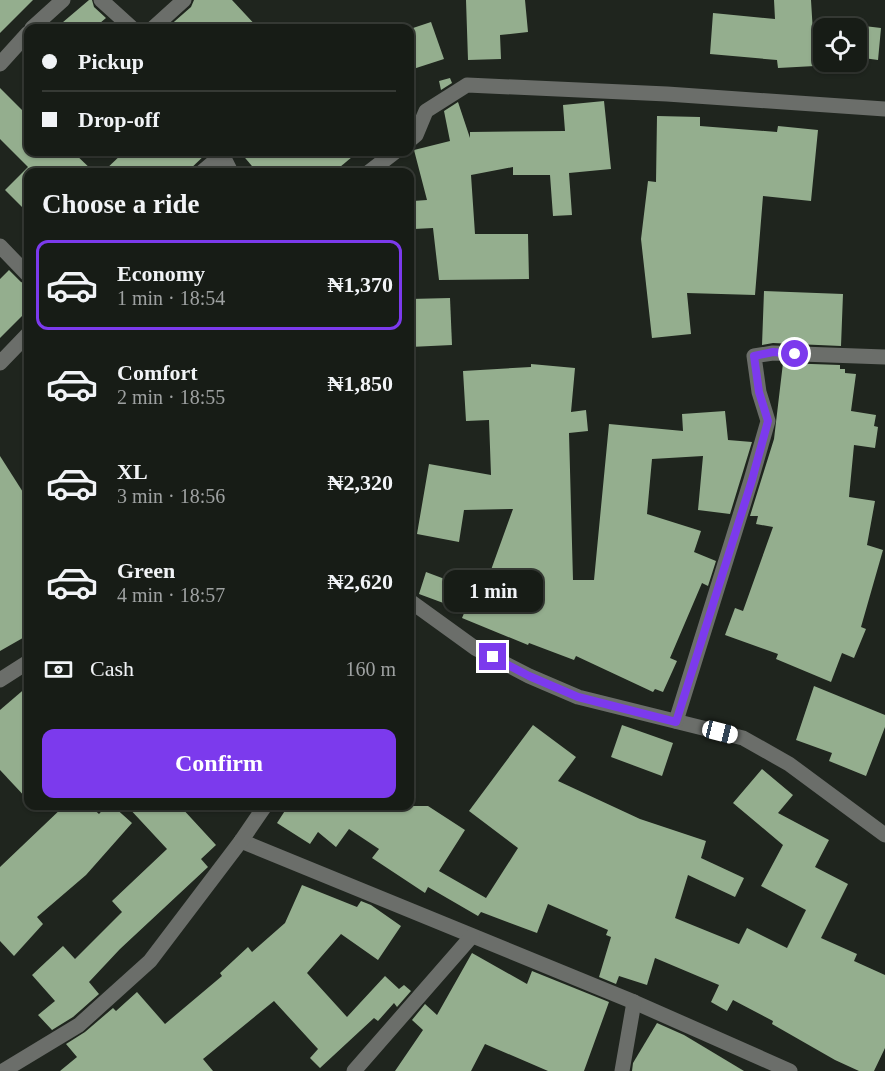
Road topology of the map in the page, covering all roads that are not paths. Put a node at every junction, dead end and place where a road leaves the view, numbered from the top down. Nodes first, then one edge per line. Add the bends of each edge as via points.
1 (63, 0) edge
2 (101, 0) edge
3 (184, 0) edge
4 (36, 24) edge
5 (128, 24) edge
6 (157, 24) edge
7 (24, 37) edge
8 (0, 64) edge
9 (885, 109) edge
10 (414, 137) edge
11 (218, 156) edge
12 (390, 156) edge
13 (206, 168) edge
14 (374, 168) edge
15 (0, 246) edge
16 (24, 271) edge
17 (24, 338) edge
18 (885, 357) edge
19 (0, 363) edge
20 (414, 604) edge
21 (24, 665) edge
22 (0, 680) edge
23 (676, 722) junction
24 (262, 810) edge
25 (885, 835) edge
26 (241, 841) junction
27 (472, 936) junction
28 (634, 1002) junction
29 (3, 1071) edge
30 (354, 1071) edge
31 (621, 1071) edge
32 (790, 1071) edge

1 - 4 street
2 - 5 street
3 - 6 street
7 - 8 street
9 - 10 street via 467,85 426,111
11 - 13 street
12 - 14 street
15 - 16 street
17 - 19 street
18 - 23 street via 773,352 754,356 768,421
20 - 23 street via 475,648 529,676 578,697
21 - 22 street
23 - 25 street via 742,738 789,764
24 - 26 street
26 - 27 street
26 - 29 street via 150,961 79,1025
27 - 28 street
27 - 30 street
28 - 31 street
28 - 32 street

